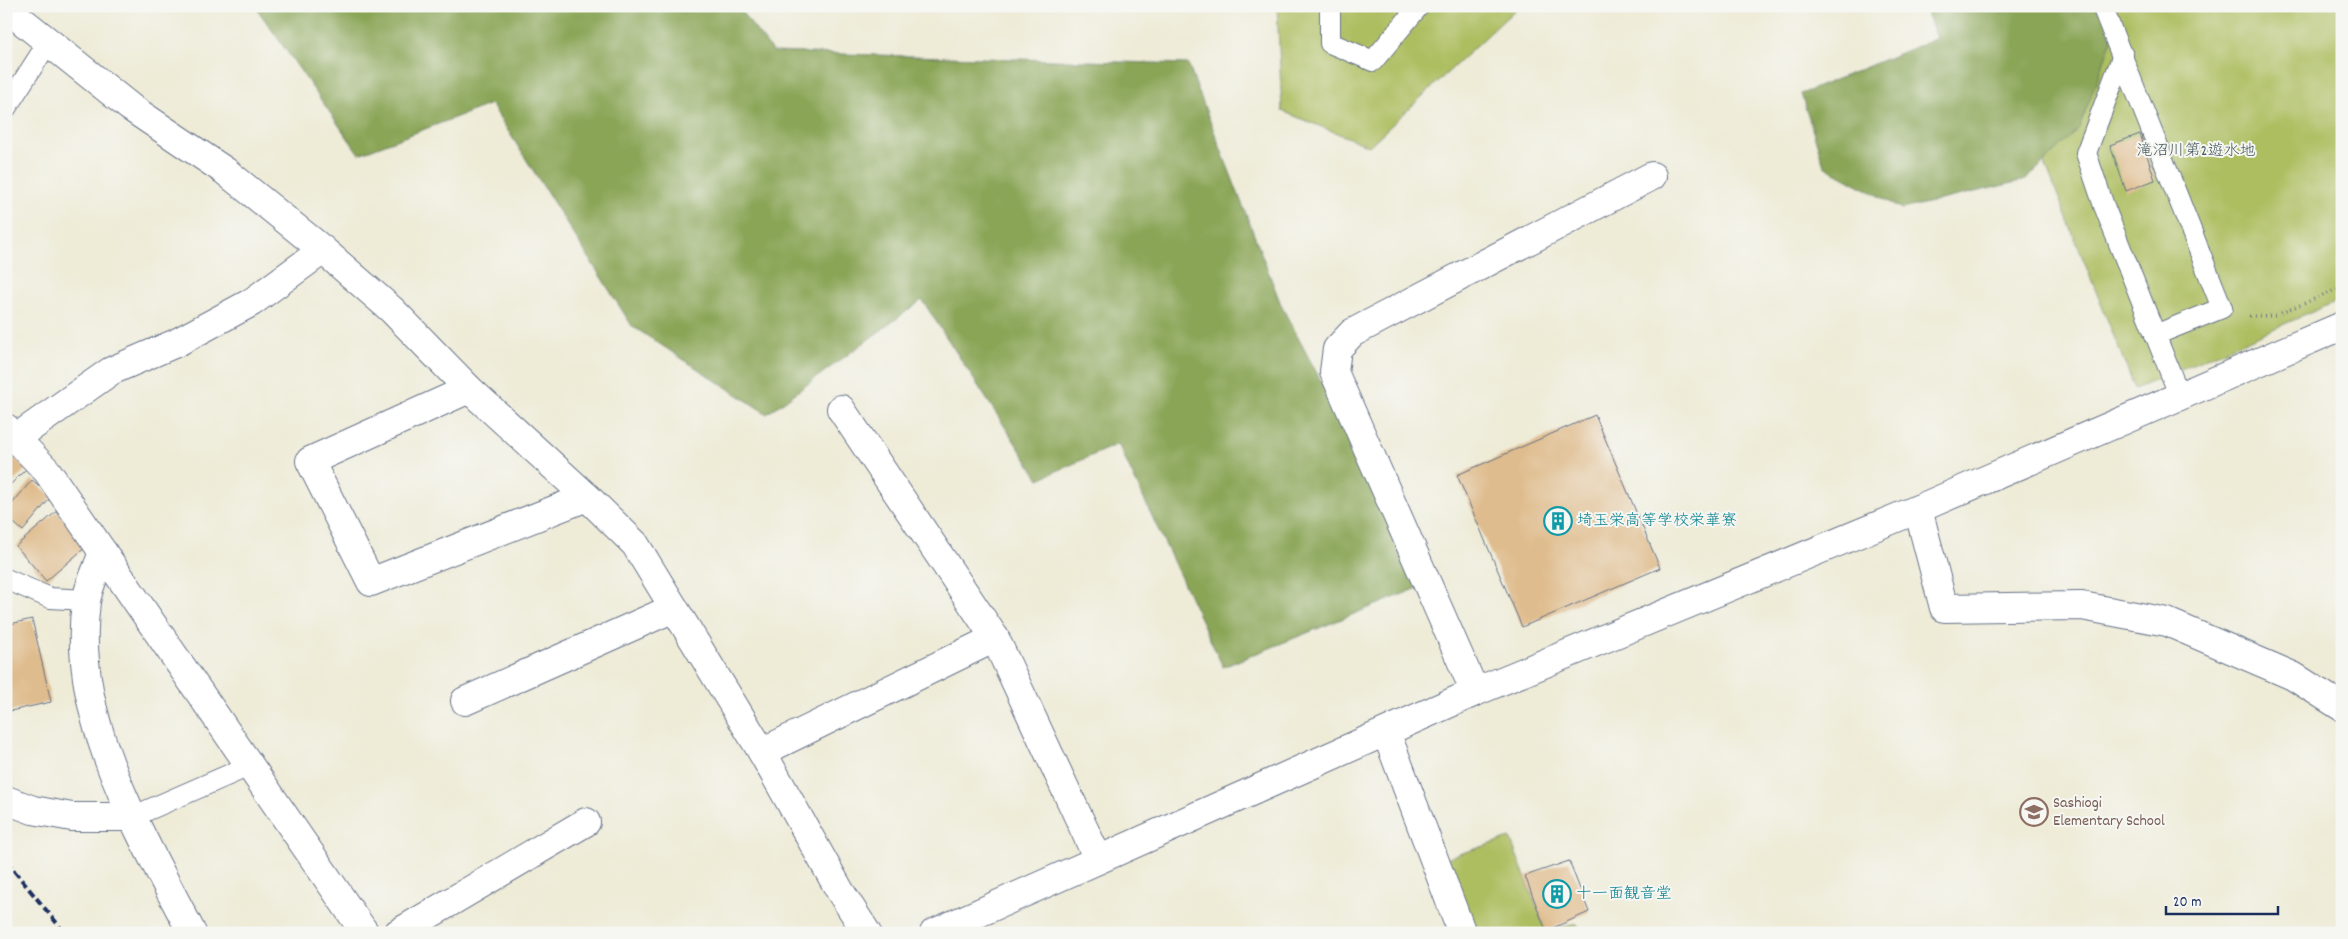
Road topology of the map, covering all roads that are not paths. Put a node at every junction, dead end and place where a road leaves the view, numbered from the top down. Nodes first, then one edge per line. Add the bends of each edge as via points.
1 (1330, 6) edge
2 (1419, 6) edge
3 (2102, 6) edge
4 (6, 8) edge
5 (49, 41) junction
6 (2123, 55) junction
7 (6, 108) edge
8 (1652, 176) dead end
9 (323, 250) junction
10 (2342, 326) edge
11 (2155, 335) junction
12 (469, 389) junction
13 (2180, 398) junction
14 (841, 409) dead end
15 (11, 433) edge
16 (588, 497) junction
17 (1918, 509) junction
18 (103, 552) junction
19 (6, 579) edge
20 (86, 600) junction
21 (674, 608) junction
22 (995, 638) junction
23 (1475, 692) junction
24 (464, 701) dead end
25 (2342, 707) edge
26 (1386, 732) junction
27 (762, 752) junction
28 (248, 766) junction
29 (6, 800) edge
30 (132, 817) junction
31 (586, 822) dead end
32 (1098, 858) junction
33 (192, 933) edge
34 (365, 933) edge
35 (398, 933) edge
36 (866, 933) edge
37 (934, 933) edge
38 (1462, 933) edge

1 - 2 lane via 1330,43 1373,61
3 - 6 lane
4 - 5 street
5 - 7 lane
5 - 9 street via 130,107 225,171
6 - 11 lane via 2086,152
6 - 11 lane via 2222,308
8 - 23 street via 1352,333 1337,348 1334,372
9 - 12 street via 392,310
9 - 15 street via 252,302 176,343 111,371
10 - 13 street
11 - 13 lane
12 - 16 street
12 - 16 street via 310,461 371,582
13 - 17 street
14 - 22 street
15 - 18 street via 47,471
16 - 21 street via 635,544
17 - 23 street
17 - 25 street via 1944,608 2082,606 2167,622 2293,676
18 - 20 street
18 - 28 street
19 - 20 lane via 50,598
20 - 30 street via 83,649 94,718
21 - 24 street
21 - 27 street
22 - 27 street
22 - 32 street
23 - 26 street
26 - 32 street
26 - 38 street
27 - 36 street
28 - 30 lane
28 - 34 street
29 - 30 street via 33,810 72,817
30 - 33 street
31 - 35 street
32 - 37 street

